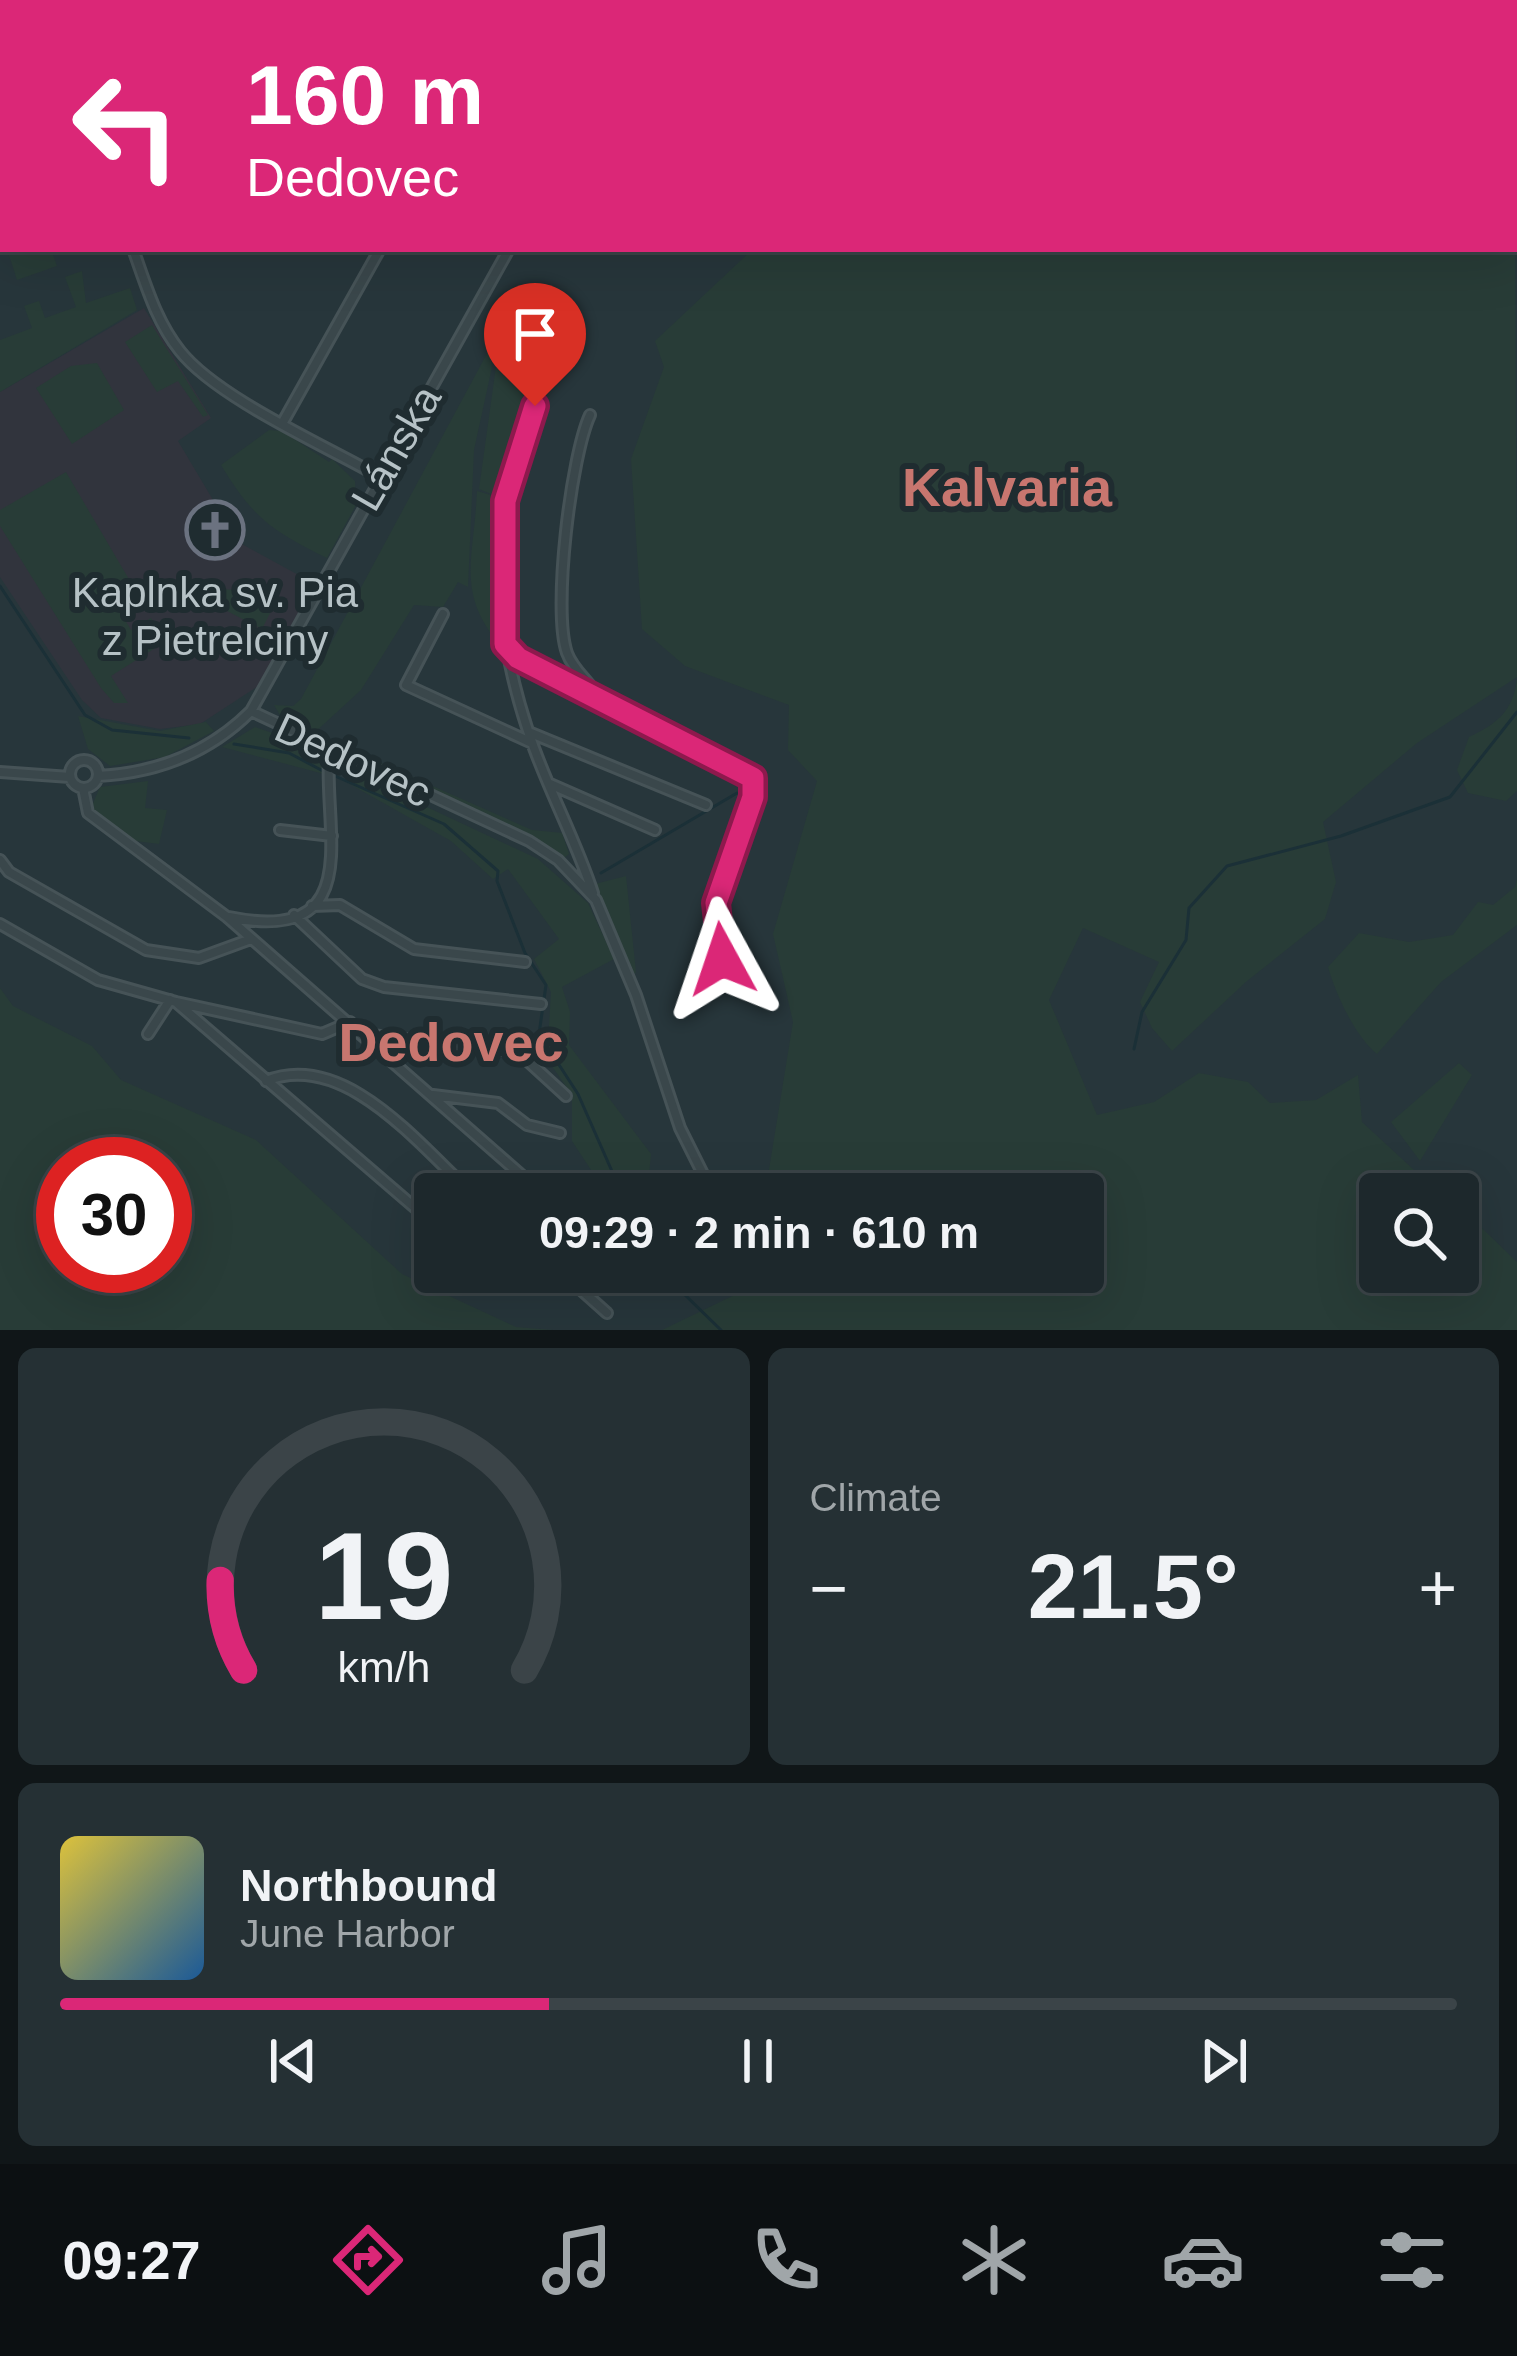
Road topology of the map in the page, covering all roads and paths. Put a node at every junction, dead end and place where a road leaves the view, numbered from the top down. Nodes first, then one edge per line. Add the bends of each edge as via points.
1 (134, 252) edge
2 (378, 252) edge
3 (507, 252) edge
4 (535, 406) dead end
5 (590, 415) dead end
6 (283, 422) junction
7 (380, 477) junction
8 (443, 614) dead end
9 (503, 634) junction
10 (532, 663) junction
11 (512, 670) junction
12 (599, 698) junction
13 (251, 711) junction
14 (530, 733) junction
15 (533, 744) junction
16 (320, 745) junction
17 (0, 772) edge
18 (98, 776) junction
19 (70, 777) junction
20 (548, 784) junction
21 (83, 788) junction
22 (706, 805) dead end
23 (280, 830) dead end
24 (655, 830) dead end
25 (332, 836) junction
26 (576, 847) junction
27 (0, 860) edge
28 (558, 860) junction
29 (331, 880) junction
30 (596, 901) junction
31 (340, 905) junction
32 (308, 907) junction
33 (293, 915) junction
34 (227, 917) junction
35 (0, 924) edge
36 (252, 939) junction
37 (524, 962) dead end
38 (733, 981) dead end
39 (173, 1001) junction
40 (541, 1004) dead end
41 (211, 1010) junction
42 (350, 1022) junction
43 (202, 1025) junction
44 (148, 1034) dead end
45 (362, 1034) junction
46 (266, 1082) junction
47 (431, 1095) junction
48 (566, 1096) dead end
49 (560, 1133) dead end
50 (449, 1173) edge
51 (519, 1173) edge
52 (702, 1173) edge
53 (414, 1207) edge
54 (585, 1293) edge
55 (607, 1312) dead end

1 - 6 street via 157,317 183,355
2 - 6 street
3 - 7 street, Lánska
4 - 9 street, Dedovec via 506,492
5 - 12 street via 575,452 562,623 569,658
6 - 7 street
7 - 13 street, Lánska
8 - 15 street via 406,685
9 - 10 street via 511,652
9 - 11 street, Dedovec
10 - 11 street
10 - 12 street
11 - 14 street, Dedovec
12 - 38 street via 754,781 716,908
13 - 16 street, Dedovec
13 - 18 street, Dedovec via 184,758
14 - 15 street, Dedovec
14 - 22 street
15 - 20 street, Dedovec
16 - 25 street, Dedovec via 330,762
16 - 28 street, Dedovec
17 - 19 street, Dedovec
18 - 19 street, Dedovec via 83,760
18 - 21 street, Dedovec
19 - 21 street
20 - 24 street
20 - 26 street, Dedovec
21 - 34 street via 88,813
23 - 25 street
25 - 29 street, Dedovec
26 - 28 street via 575,862
26 - 30 street, Dedovec
27 - 36 street via 146,950 200,958
28 - 30 street, Dedovec
29 - 31 street
29 - 32 street
30 - 52 street, Dedovec
31 - 32 street
31 - 37 street via 415,949
32 - 33 street
33 - 34 street
33 - 40 street via 362,979
34 - 36 street
35 - 39 street via 98,980
36 - 42 street
39 - 41 street
39 - 43 street
39 - 44 street
41 - 42 street via 322,1034
41 - 43 street
42 - 45 street
43 - 46 street
45 - 47 street
45 - 48 street via 518,1052
46 - 50 street via 291,1076 352,1088
46 - 53 street
47 - 49 street via 498,1103 527,1125
47 - 51 street
54 - 55 street

